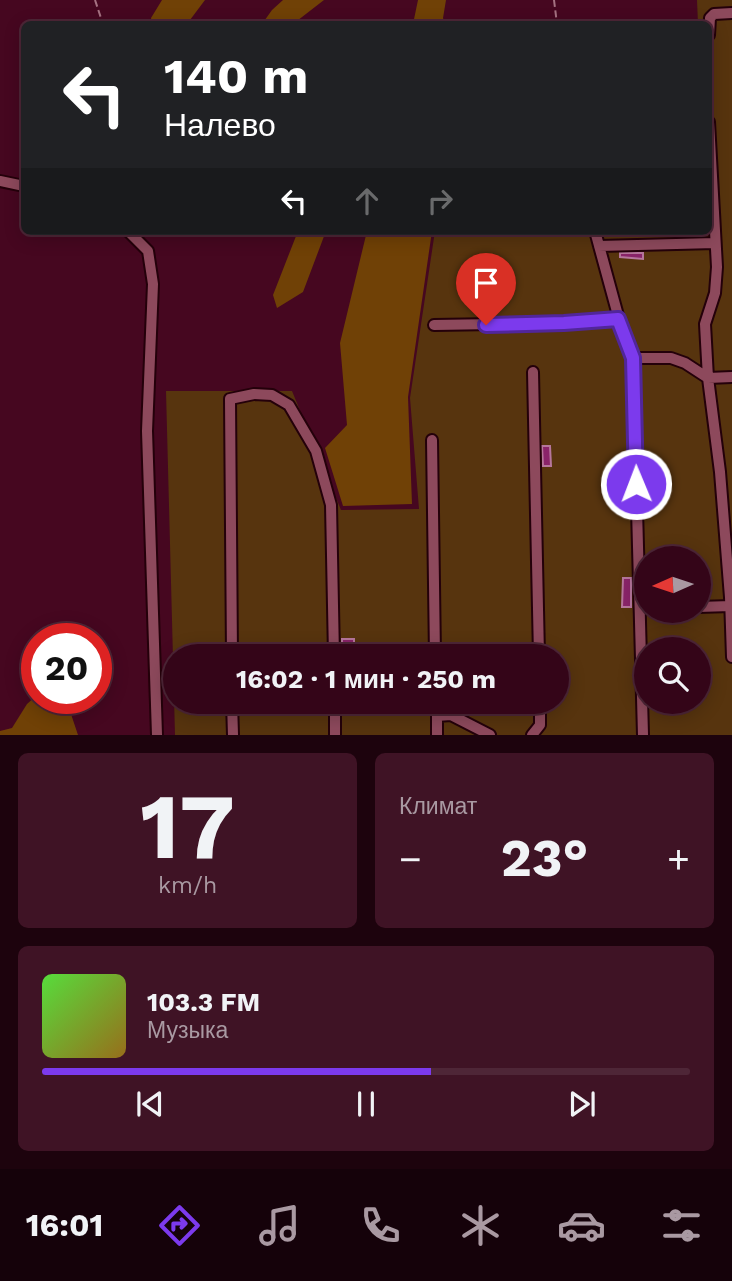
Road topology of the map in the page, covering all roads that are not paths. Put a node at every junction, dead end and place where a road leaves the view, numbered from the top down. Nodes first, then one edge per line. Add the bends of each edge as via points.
1 (732, 13) edge
2 (710, 21) edge
3 (0, 181) edge
4 (712, 182) edge
5 (21, 185) edge
6 (132, 235) edge
7 (596, 235) edge
8 (715, 243) junction
9 (599, 246) junction
10 (618, 319) junction
11 (434, 326) dead end
12 (633, 358) junction
13 (533, 372) dead end
14 (732, 377) edge
15 (708, 378) junction
16 (432, 440) dead end
17 (640, 546) edge
18 (731, 600) edge
19 (711, 604) edge
20 (643, 623) edge
21 (232, 644) edge
22 (334, 644) edge
23 (435, 644) edge
24 (539, 644) edge
25 (732, 657) edge
26 (232, 714) edge
27 (335, 714) edge
28 (540, 714) edge
29 (437, 716) joint
30 (157, 735) edge
31 (233, 735) edge
32 (335, 735) edge
33 (437, 735) edge
34 (490, 735) edge
35 (533, 735) edge
36 (643, 735) edge

1 - 2 street via 714,14
3 - 5 street
4 - 8 street
6 - 30 street via 148,251 153,284 147,431
7 - 9 street
8 - 9 street
8 - 15 street via 715,293 705,324
9 - 10 street
10 - 11 street
10 - 12 street
12 - 15 street via 671,358
12 - 17 street
13 - 24 street
14 - 15 street
15 - 18 street
16 - 23 street
18 - 19 street
18 - 25 street
20 - 36 street
21 - 22 street via 230,399 254,394 272,395 289,405 316,451 331,505
26 - 31 street
27 - 32 street
28 - 35 street
29 - 33 street
29 - 34 street via 450,715

